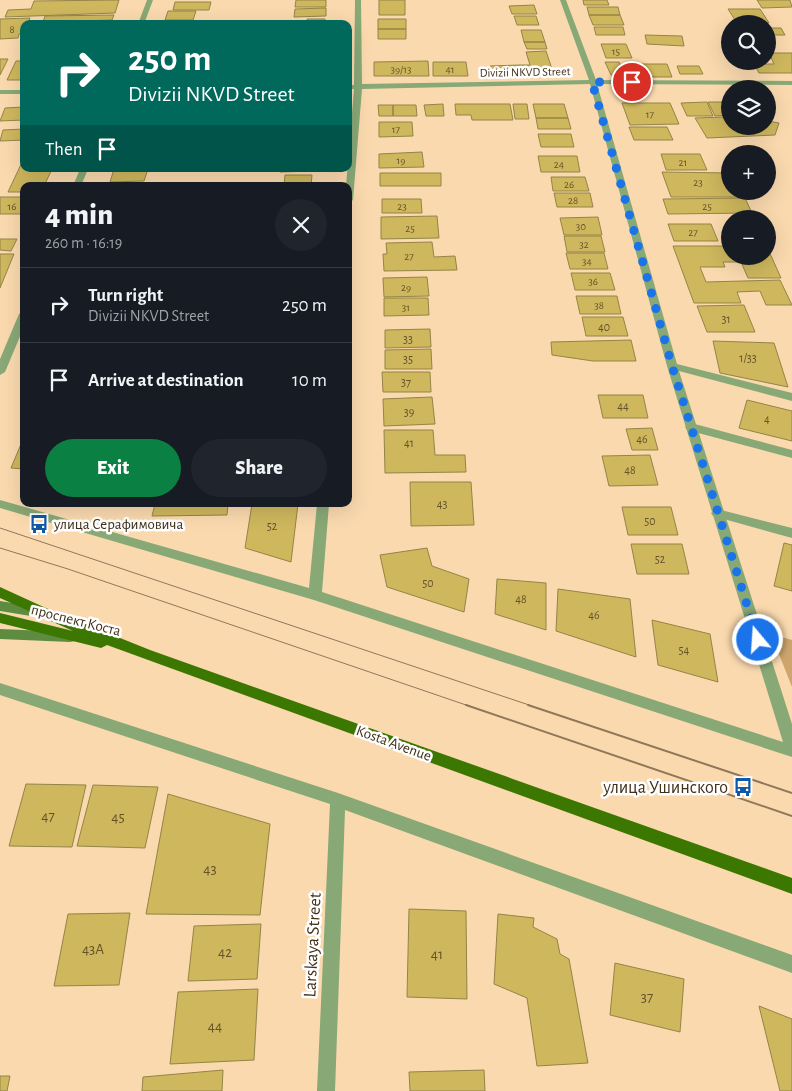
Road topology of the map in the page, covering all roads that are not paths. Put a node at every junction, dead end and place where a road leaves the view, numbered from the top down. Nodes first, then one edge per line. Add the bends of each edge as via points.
1 (150, 0) edge
2 (358, 0) edge
3 (563, 0) edge
4 (142, 20) edge
5 (592, 82) junction
6 (792, 83) edge
7 (358, 86) junction
8 (352, 87) edge
9 (0, 92) edge
10 (20, 92) edge
11 (352, 162) edge
12 (20, 324) edge
13 (672, 366) junction
14 (0, 372) edge
15 (792, 397) edge
16 (691, 427) junction
17 (792, 454) edge
18 (0, 504) edge
19 (323, 507) edge
20 (717, 513) junction
21 (792, 533) edge
22 (0, 592) edge
23 (315, 595) junction
24 (0, 606) edge
25 (44, 613) junction
26 (0, 618) edge
27 (0, 634) edge
28 (74, 637) junction
29 (145, 654) junction
30 (0, 689) edge
31 (792, 747) edge
32 (792, 751) edge
33 (338, 800) junction
34 (792, 886) edge
35 (792, 964) edge
36 (326, 1091) edge

1 - 4 street
2 - 7 street
3 - 5 street
5 - 6 street, Divizii NKVD Street
5 - 7 street, Divizii NKVD Street
5 - 13 street
7 - 8 street, Divizii NKVD Street
7 - 11 street
9 - 10 street
12 - 14 street
13 - 15 street
13 - 16 street
16 - 17 street
16 - 20 street
18 - 23 street
19 - 23 street
20 - 21 street
20 - 31 street
22 - 25 main road, Kosta Avenue
23 - 32 street
24 - 25 main road
25 - 29 main road, Kosta Avenue
26 - 28 main road, проспект Коста
27 - 28 main road
28 - 29 main road, проспект Коста
29 - 34 main road, Kosta Avenue
30 - 33 street
33 - 35 street
33 - 36 street, Larskaya Street

